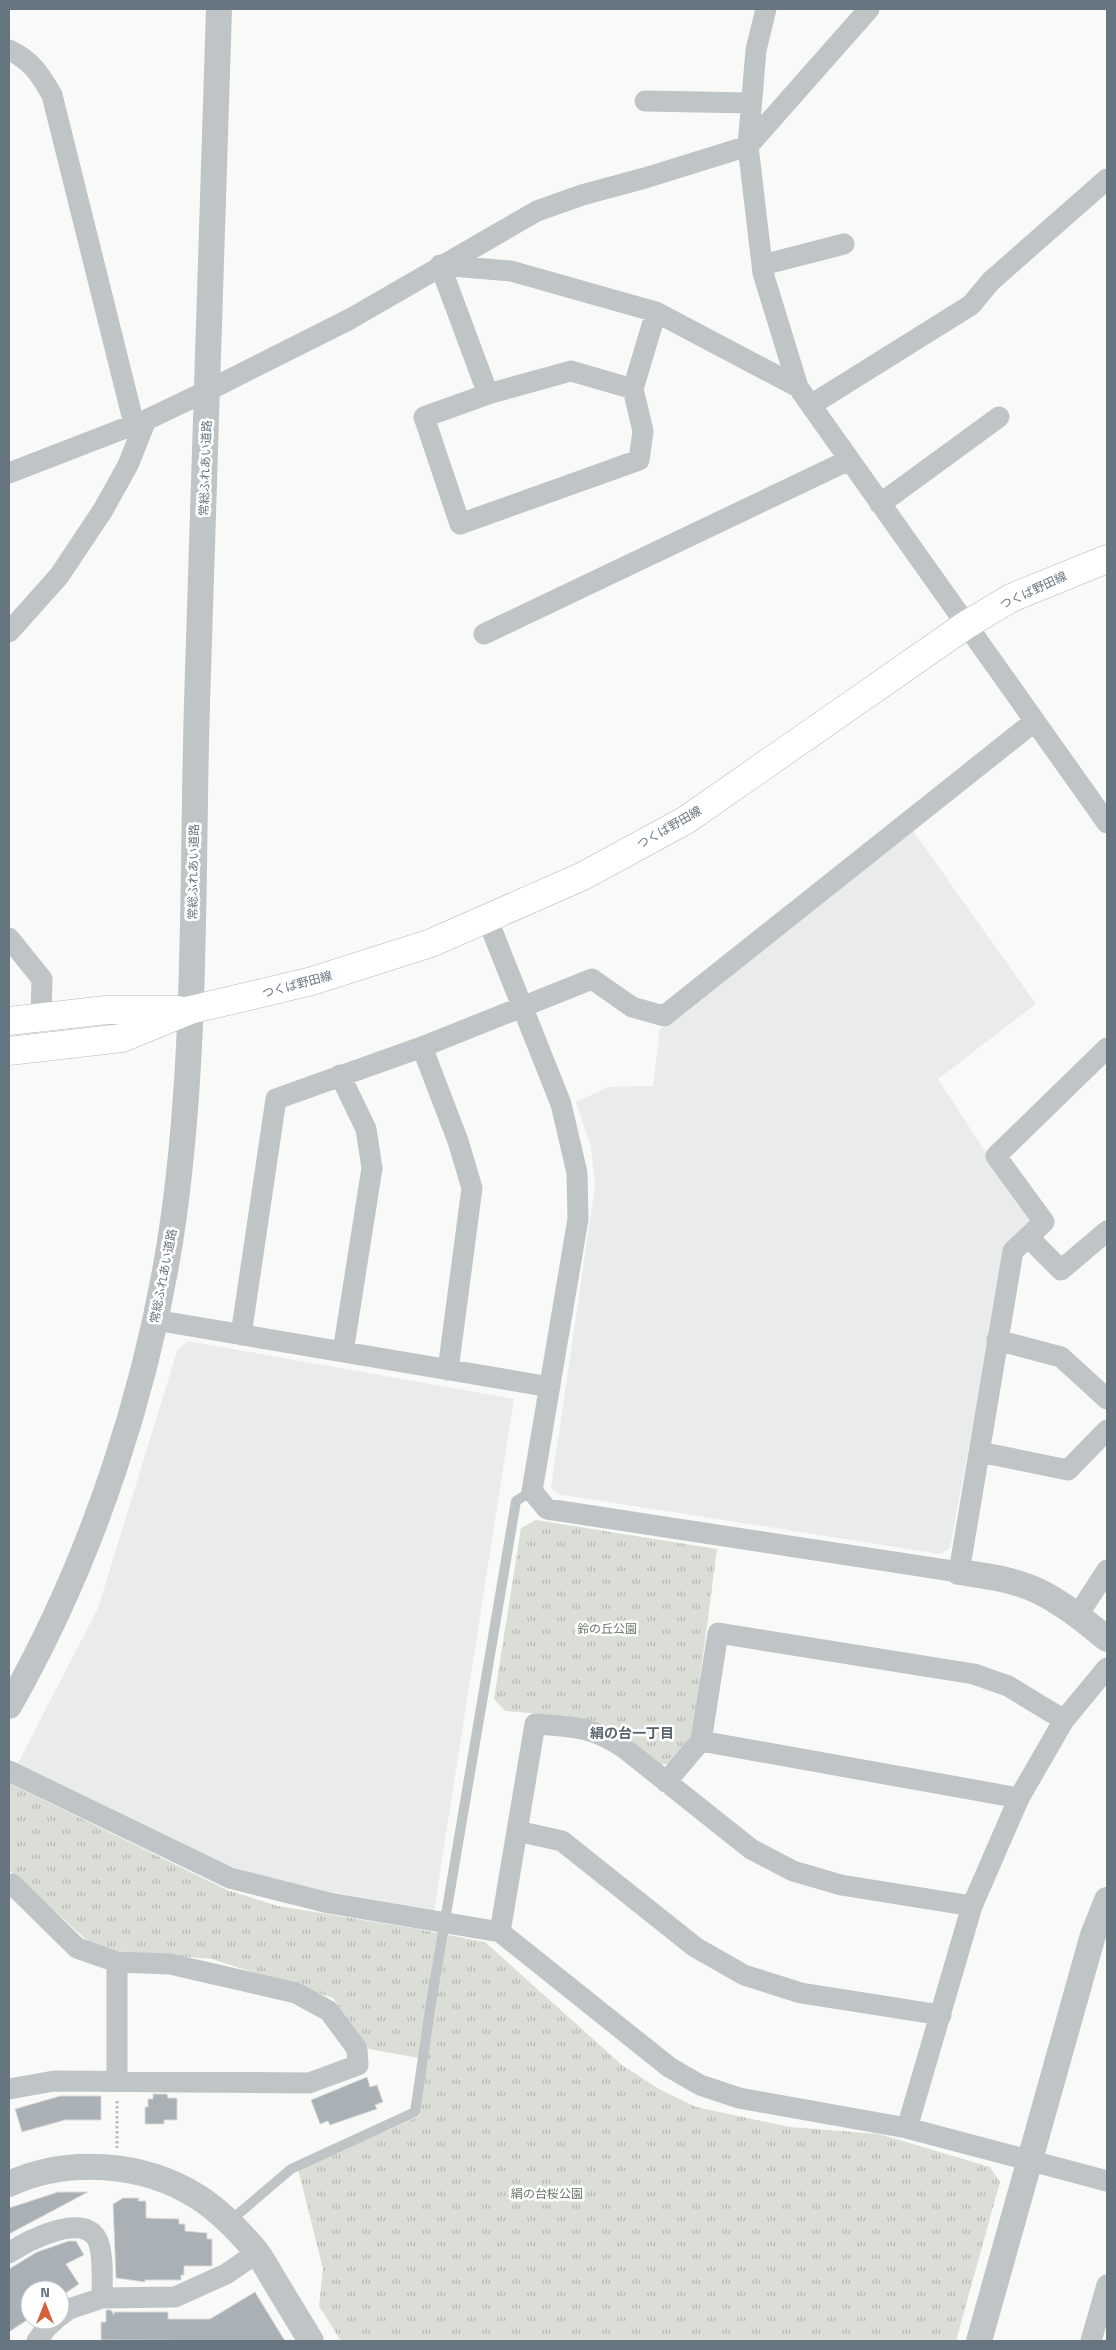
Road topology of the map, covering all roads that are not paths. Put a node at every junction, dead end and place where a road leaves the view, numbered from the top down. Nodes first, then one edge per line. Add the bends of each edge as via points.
1 (219, 9) edge
2 (766, 9) edge
3 (869, 9) edge
4 (9, 50) edge
5 (645, 101) dead end
6 (751, 103) junction
7 (748, 146) junction
8 (1107, 180) edge
9 (844, 244) dead end
10 (440, 265) junction
11 (762, 265) junction
12 (656, 312) junction
13 (798, 387) junction
14 (633, 389) junction
15 (208, 391) junction
16 (488, 394) junction
17 (811, 405) junction
18 (999, 417) dead end
19 (140, 422) junction
20 (849, 460) junction
21 (9, 472) edge
22 (880, 504) junction
23 (1107, 559) edge
24 (966, 625) junction
25 (9, 632) edge
26 (484, 634) dead end
27 (1035, 721) junction
28 (1107, 823) edge
29 (487, 918) junction
30 (9, 938) edge
31 (523, 1005) junction
32 (190, 1010) junction
33 (40, 1018) junction
34 (9, 1021) edge
35 (422, 1047) junction
36 (1107, 1048) edge
37 (9, 1051) edge
38 (340, 1075) junction
39 (1107, 1231) edge
40 (1028, 1237) junction
41 (155, 1320) junction
42 (241, 1335) junction
43 (997, 1340) junction
44 (344, 1352) junction
45 (448, 1370) junction
46 (550, 1387) junction
47 (1107, 1399) edge
48 (1107, 1430) edge
49 (980, 1452) junction
50 (532, 1491) junction
51 (1107, 1570) edge
52 (959, 1572) junction
53 (1078, 1615) junction
54 (1107, 1640) edge
55 (1107, 1668) edge
56 (9, 1706) edge
57 (1064, 1720) junction
58 (701, 1740) junction
59 (9, 1771) edge
60 (666, 1782) junction
61 (1019, 1798) junction
62 (517, 1832) junction
63 (9, 1887) edge
64 (1107, 1900) edge
65 (972, 1906) junction
66 (444, 1927) junction
67 (500, 1932) junction
68 (116, 1962) junction
69 (941, 2015) junction
70 (117, 2080) junction
71 (9, 2087) edge
72 (907, 2128) junction
73 (1029, 2162) junction
74 (1107, 2182) edge
75 (9, 2184) edge
76 (229, 2221) junction
77 (9, 2253) edge
78 (257, 2253) junction
79 (1106, 2295) edge
80 (102, 2298) junction
81 (70, 2309) edge
82 (45, 2330) edge
83 (37, 2341) edge
84 (311, 2341) edge
85 (979, 2341) edge
86 (1091, 2341) edge

1 - 15 street, 常総ふれあい道路
2 - 6 street via 756,50
3 - 7 street
4 - 19 street via 25,58 40,72 52,95
5 - 6 street
6 - 7 street
7 - 10 street via 536,210
7 - 11 street
8 - 17 street via 992,282 971,305
9 - 11 street
10 - 12 street via 511,271
10 - 15 street via 350,319
10 - 16 street
11 - 13 street
12 - 13 street
12 - 14 street
13 - 17 street
14 - 16 street via 571,371
14 - 16 street via 643,431 639,460 460,524 424,417
15 - 19 street
15 - 32 street, 常総ふれあい道路
17 - 20 street
18 - 22 street
19 - 21 street
19 - 25 street via 128,465 102,510 59,576
20 - 22 street
20 - 26 street
22 - 24 street
23 - 24 main road, つくば野田線 via 1011,598
24 - 27 street
24 - 29 main road, つくば野田線 via 686,820 583,876
27 - 28 street
27 - 31 street via 664,1016 632,1008 592,979
29 - 31 street
29 - 32 main road, つくば野田線 via 431,943 312,981
30 - 33 street via 42,979
31 - 35 street
31 - 46 street via 561,1104 577,1173 578,1219
32 - 33 main road, つくば野田線 via 115,1010
32 - 37 main road, つくば野田線 via 122,1038
32 - 41 street, 常総ふれあい道路 via 175,1212
33 - 34 main road, つくば野田線
35 - 38 street
35 - 45 street via 458,1141 472,1188
36 - 40 street via 996,1156 1044,1222
38 - 42 street via 276,1099
38 - 44 street via 366,1129 372,1168
39 - 40 street via 1061,1270
40 - 43 street via 1013,1251
41 - 42 street
41 - 56 street, 常総ふれあい道路 via 130,1414 96,1515 45,1636
42 - 44 street
43 - 47 street via 1061,1357
43 - 49 street
44 - 45 street
45 - 46 street
46 - 50 street
48 - 49 street via 1068,1470
49 - 52 street
50 - 52 street via 547,1509
50 - 66 lane via 516,1501
51 - 53 street
52 - 53 street via 1001,1578 1038,1590
53 - 54 street
55 - 57 street
57 - 58 street via 1008,1686 974,1674 718,1633
57 - 61 street
58 - 60 street
58 - 61 street
59 - 66 street via 230,1878
60 - 62 street via 604,1734 581,1728 535,1724
60 - 65 street via 751,1849 793,1871 841,1885
61 - 65 street
62 - 67 street
62 - 69 street via 562,1841 695,1947 744,1975 801,1993
63 - 68 street via 12,1884 77,1948
64 - 73 street via 1093,1936
65 - 69 street
66 - 67 street
66 - 76 lane via 415,2112 291,2169
67 - 72 street via 669,2067 700,2085 739,2098
68 - 70 street
68 - 70 street via 170,1964 296,1993 329,2010 357,2049 358,2065 308,2083
69 - 72 street
70 - 71 street via 54,2081
72 - 73 street
73 - 74 street
73 - 85 street
75 - 76 street via 28,2176 74,2166 117,2168 160,2179 197,2196
76 - 78 street
77 - 80 street via 53,2232 86,2229 95,2236 99,2246
78 - 80 street via 226,2274 176,2297
78 - 84 street
79 - 86 street
80 - 81 street
82 - 83 street

